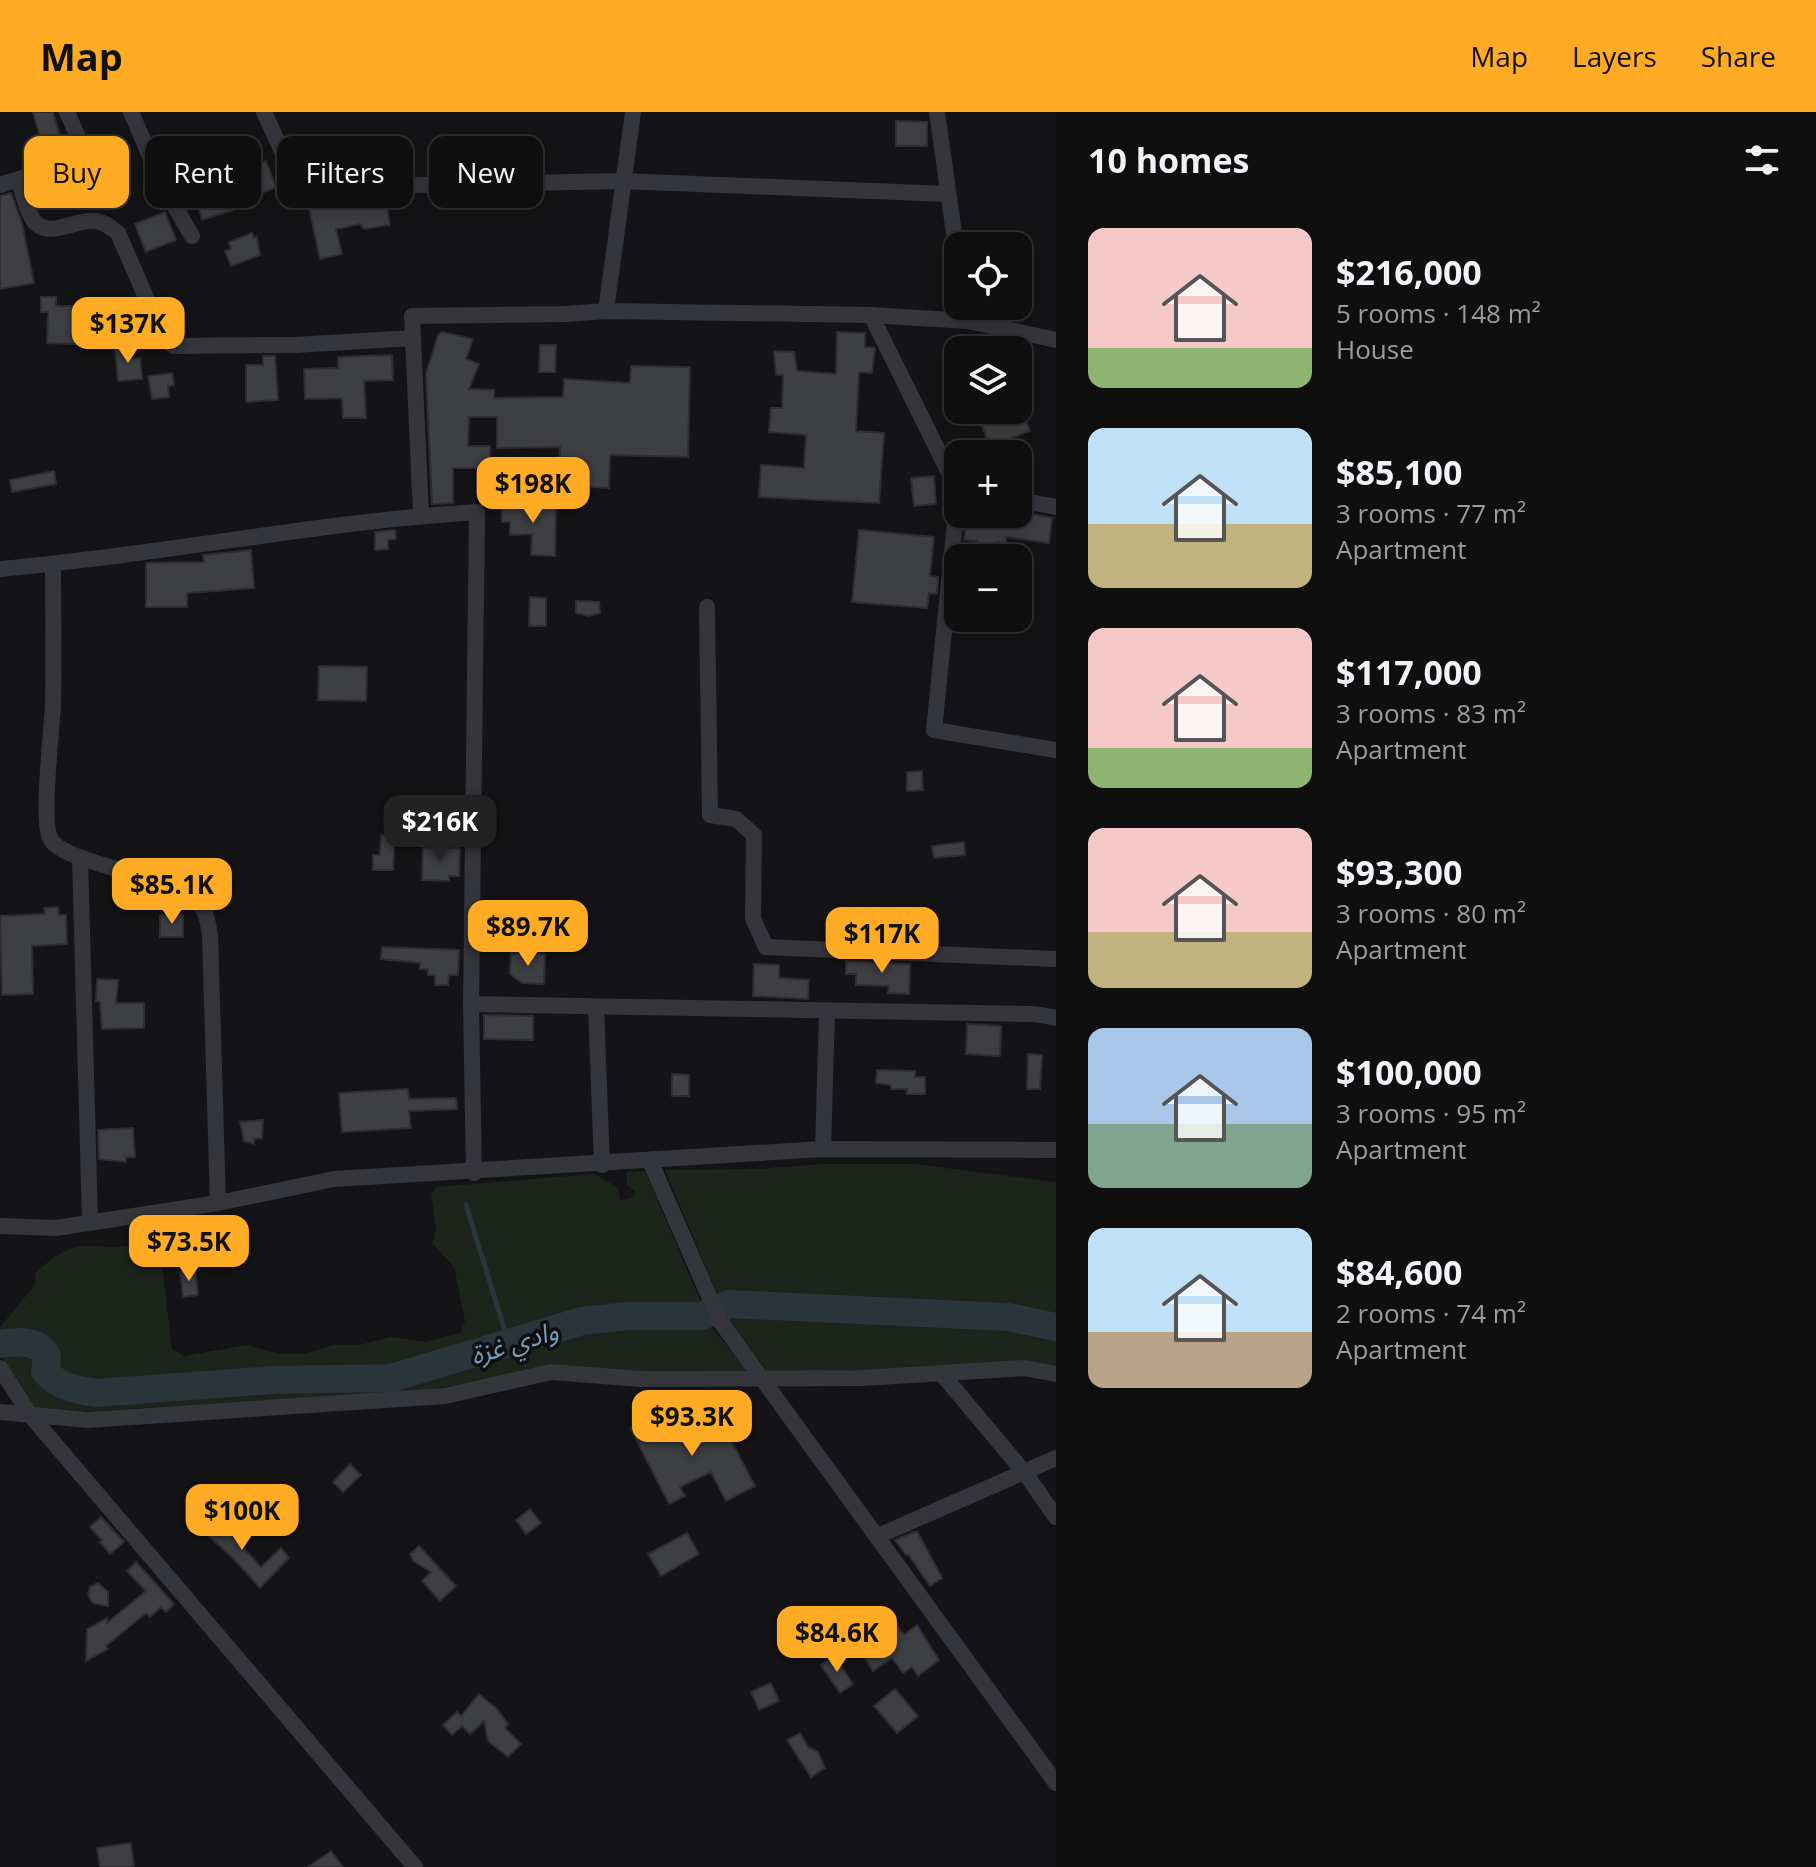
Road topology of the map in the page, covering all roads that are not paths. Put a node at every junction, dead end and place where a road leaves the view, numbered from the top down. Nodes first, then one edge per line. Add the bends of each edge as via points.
1 (67, 112) edge
2 (131, 112) edge
3 (264, 112) edge
4 (633, 112) edge
5 (937, 112) edge
6 (19, 179) junction
7 (622, 181) junction
8 (0, 185) edge
9 (946, 194) junction
10 (953, 232) edge
11 (192, 236) dead end
12 (606, 311) junction
13 (944, 314) edge
14 (871, 315) junction
15 (988, 320) edge
16 (413, 338) junction
17 (1056, 340) edge
18 (944, 464) edge
19 (1032, 503) edge
20 (1056, 507) edge
21 (421, 515) junction
22 (954, 528) edge
23 (53, 564) junction
24 (0, 569) edge
25 (707, 607) dead end
26 (1056, 750) edge
27 (80, 857) junction
28 (1056, 959) edge
29 (471, 1004) junction
30 (596, 1007) junction
31 (827, 1012) junction
32 (1056, 1018) edge
33 (823, 1149) junction
34 (1056, 1150) edge
35 (650, 1161) junction
36 (602, 1165) junction
37 (474, 1173) junction
38 (218, 1203) junction
39 (90, 1221) junction
40 (0, 1226) edge
41 (0, 1368) edge
42 (942, 1374) junction
43 (1056, 1374) edge
44 (763, 1378) junction
45 (0, 1412) edge
46 (31, 1416) junction
47 (1056, 1458) edge
48 (1024, 1472) junction
49 (1056, 1517) edge
50 (878, 1536) junction
51 (1056, 1783) edge
52 (415, 1867) edge

1 - 6 street via 87,158
2 - 11 street
3 - 7 street via 291,171 306,187
4 - 7 street
5 - 9 street
6 - 8 street
6 - 16 street via 31,219 42,228 94,220 118,233 165,341 174,346
7 - 9 street
7 - 12 street
9 - 10 street
12 - 14 street
12 - 16 street via 412,316
13 - 14 street
14 - 18 street
15 - 17 street
16 - 21 street
19 - 20 street
21 - 23 street
21 - 29 street via 477,512
22 - 26 street via 934,730
23 - 24 street
23 - 27 street via 48,830 60,851
25 - 28 street via 710,815 736,819 754,835 753,919 766,947
27 - 38 street via 181,891 198,901 207,915
27 - 39 street
29 - 30 street
29 - 37 street
30 - 31 street
30 - 36 street
31 - 32 street
31 - 33 street
33 - 34 street
33 - 35 street
35 - 36 street
35 - 44 street via 720,1321
36 - 37 street
37 - 38 street via 334,1179
38 - 39 street
39 - 40 street via 56,1228
41 - 46 street
42 - 43 street via 1024,1368
42 - 44 street
42 - 48 street
44 - 46 street via 641,1379 551,1372 445,1396 88,1420
44 - 50 street
45 - 46 street
46 - 52 street
47 - 48 street
48 - 49 street
48 - 50 street
50 - 51 street

